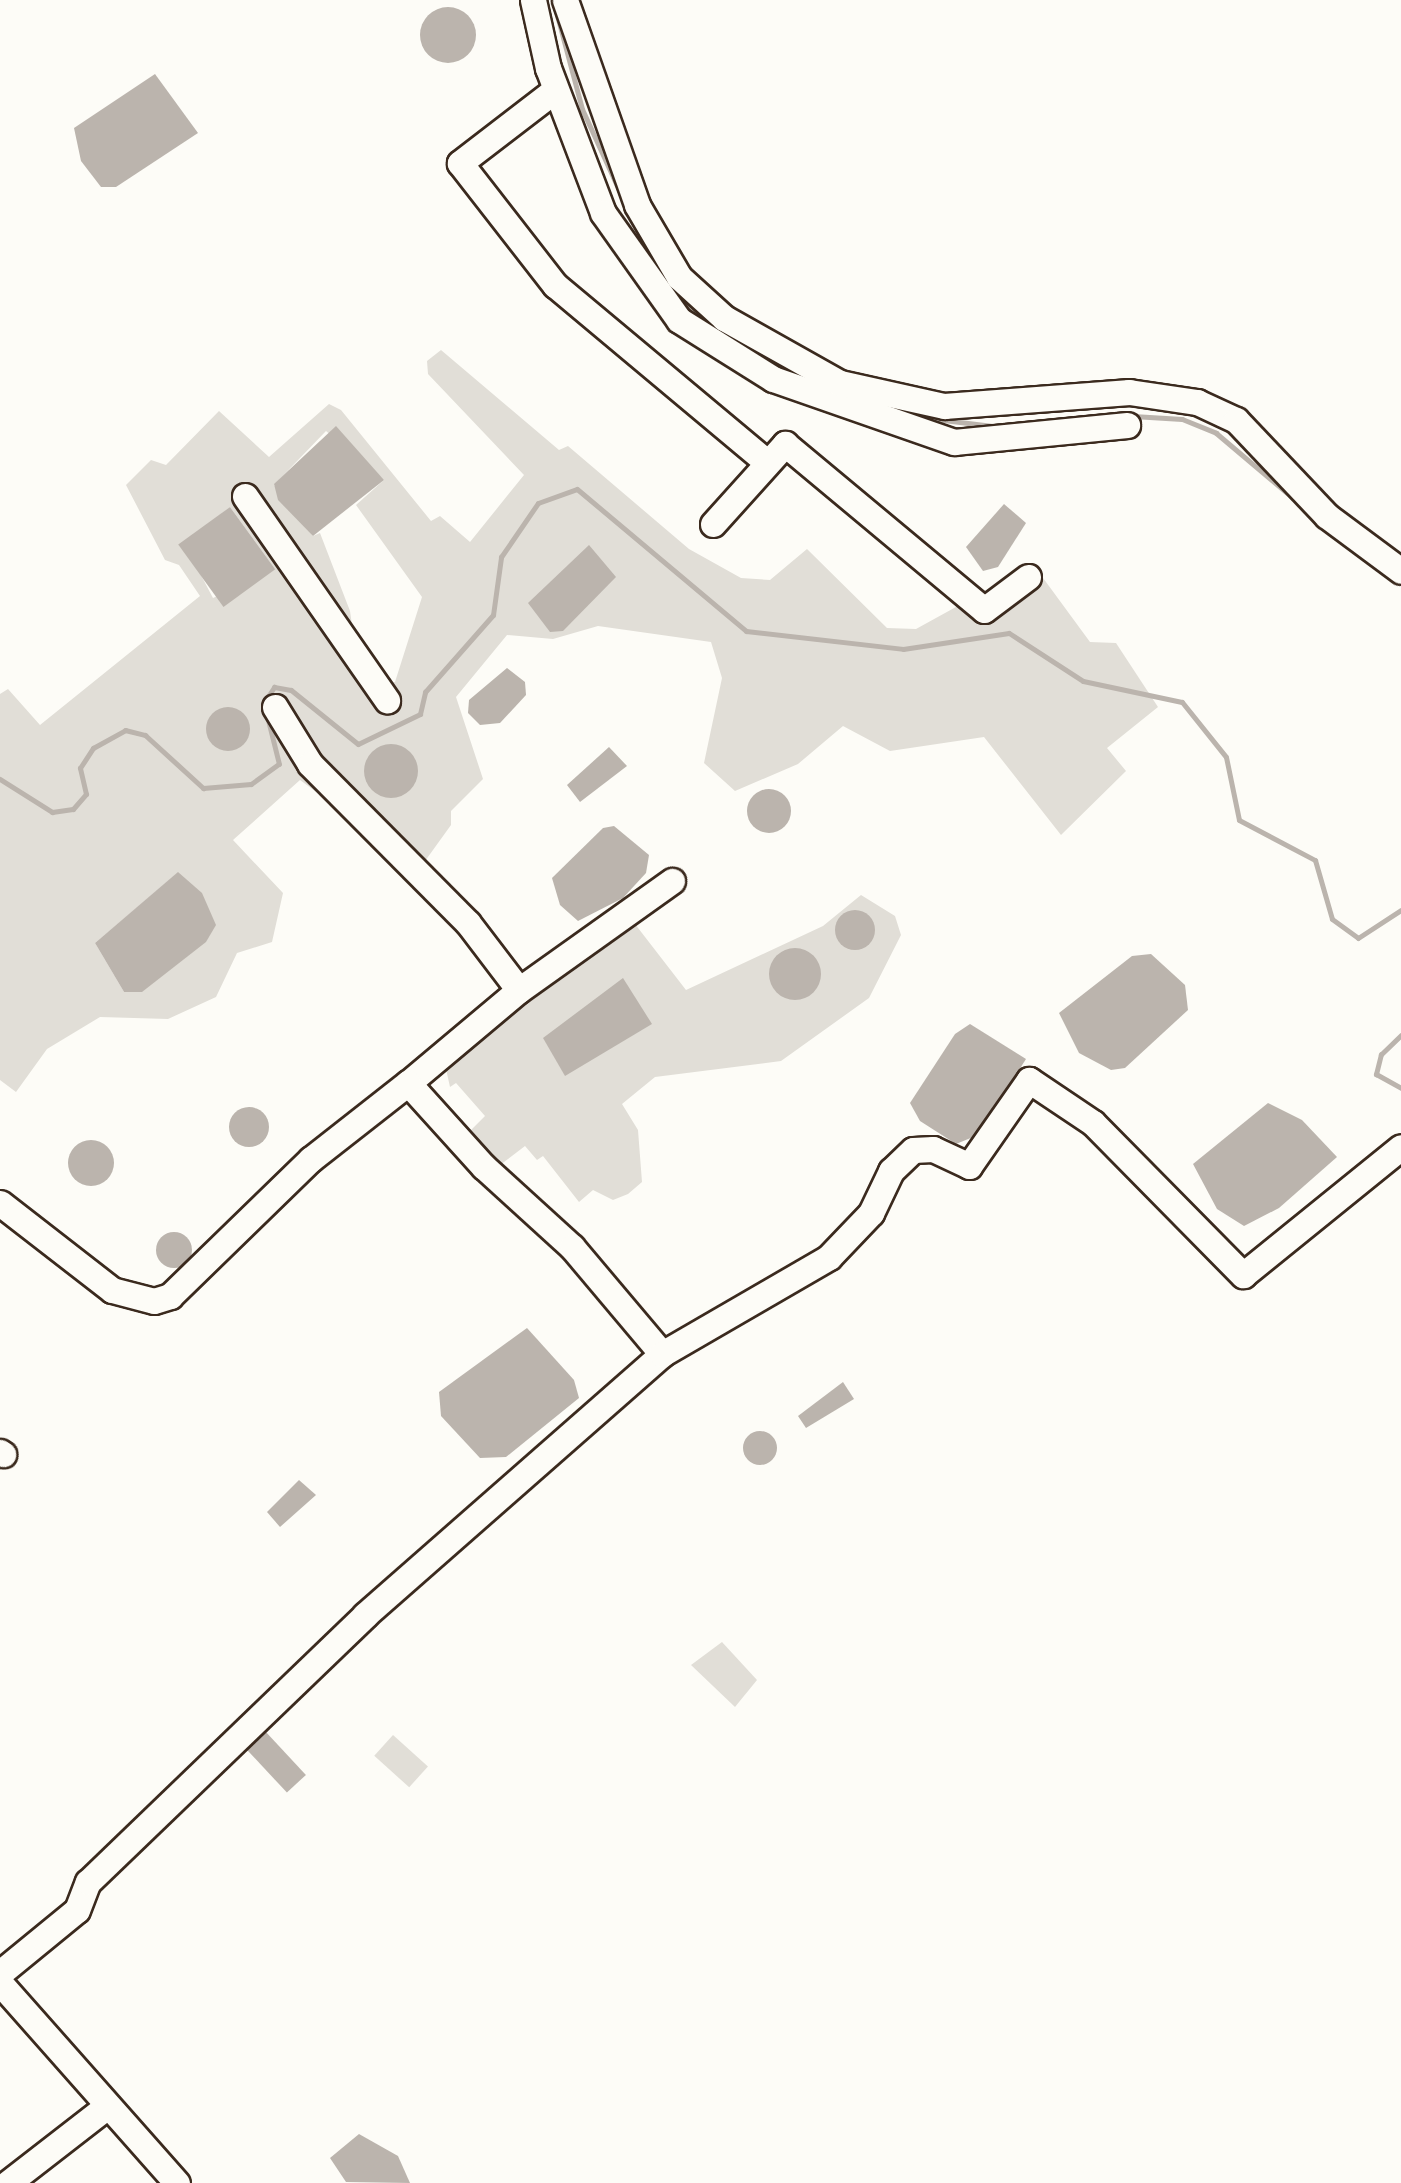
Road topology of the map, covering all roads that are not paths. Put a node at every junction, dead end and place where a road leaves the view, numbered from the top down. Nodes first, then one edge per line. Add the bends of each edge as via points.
1 (533, 0) edge
2 (565, 0) edge
3 (556, 90) junction
4 (1127, 426) dead end
5 (764, 460) junction
6 (245, 496) dead end
7 (713, 524) dead end
8 (1401, 571) edge
9 (1028, 577) dead end
10 (387, 700) dead end
11 (276, 707) dead end
12 (672, 881) dead end
13 (519, 990) junction
14 (408, 1083) junction
15 (1401, 1147) edge
16 (0, 1204) edge
17 (662, 1354) junction
18 (0, 1973) edge
19 (0, 1982) edge
20 (106, 2107) junction
21 (8, 2183) edge
22 (177, 2183) edge

1 - 3 street
2 - 8 street via 637,206 679,276 724,318 840,383 944,406 1130,392 1197,402 1236,420 1326,516
3 - 4 street via 603,213 640,272 679,320 773,380 954,442
3 - 5 street via 460,163 556,284
5 - 7 street
5 - 9 street via 784,444 828,473 984,610
6 - 10 street
11 - 13 street via 310,764 468,923
12 - 13 street
13 - 14 street
14 - 16 street via 311,1159 170,1296 154,1301 112,1290
14 - 17 street via 484,1167 572,1247
15 - 17 street via 1243,1275 1093,1123 1035,1078 969,1166 933,1149 913,1150 890,1171 872,1213 829,1257
17 - 18 street via 366,1616 88,1882 78,1910
19 - 20 street
20 - 21 street
20 - 22 street

